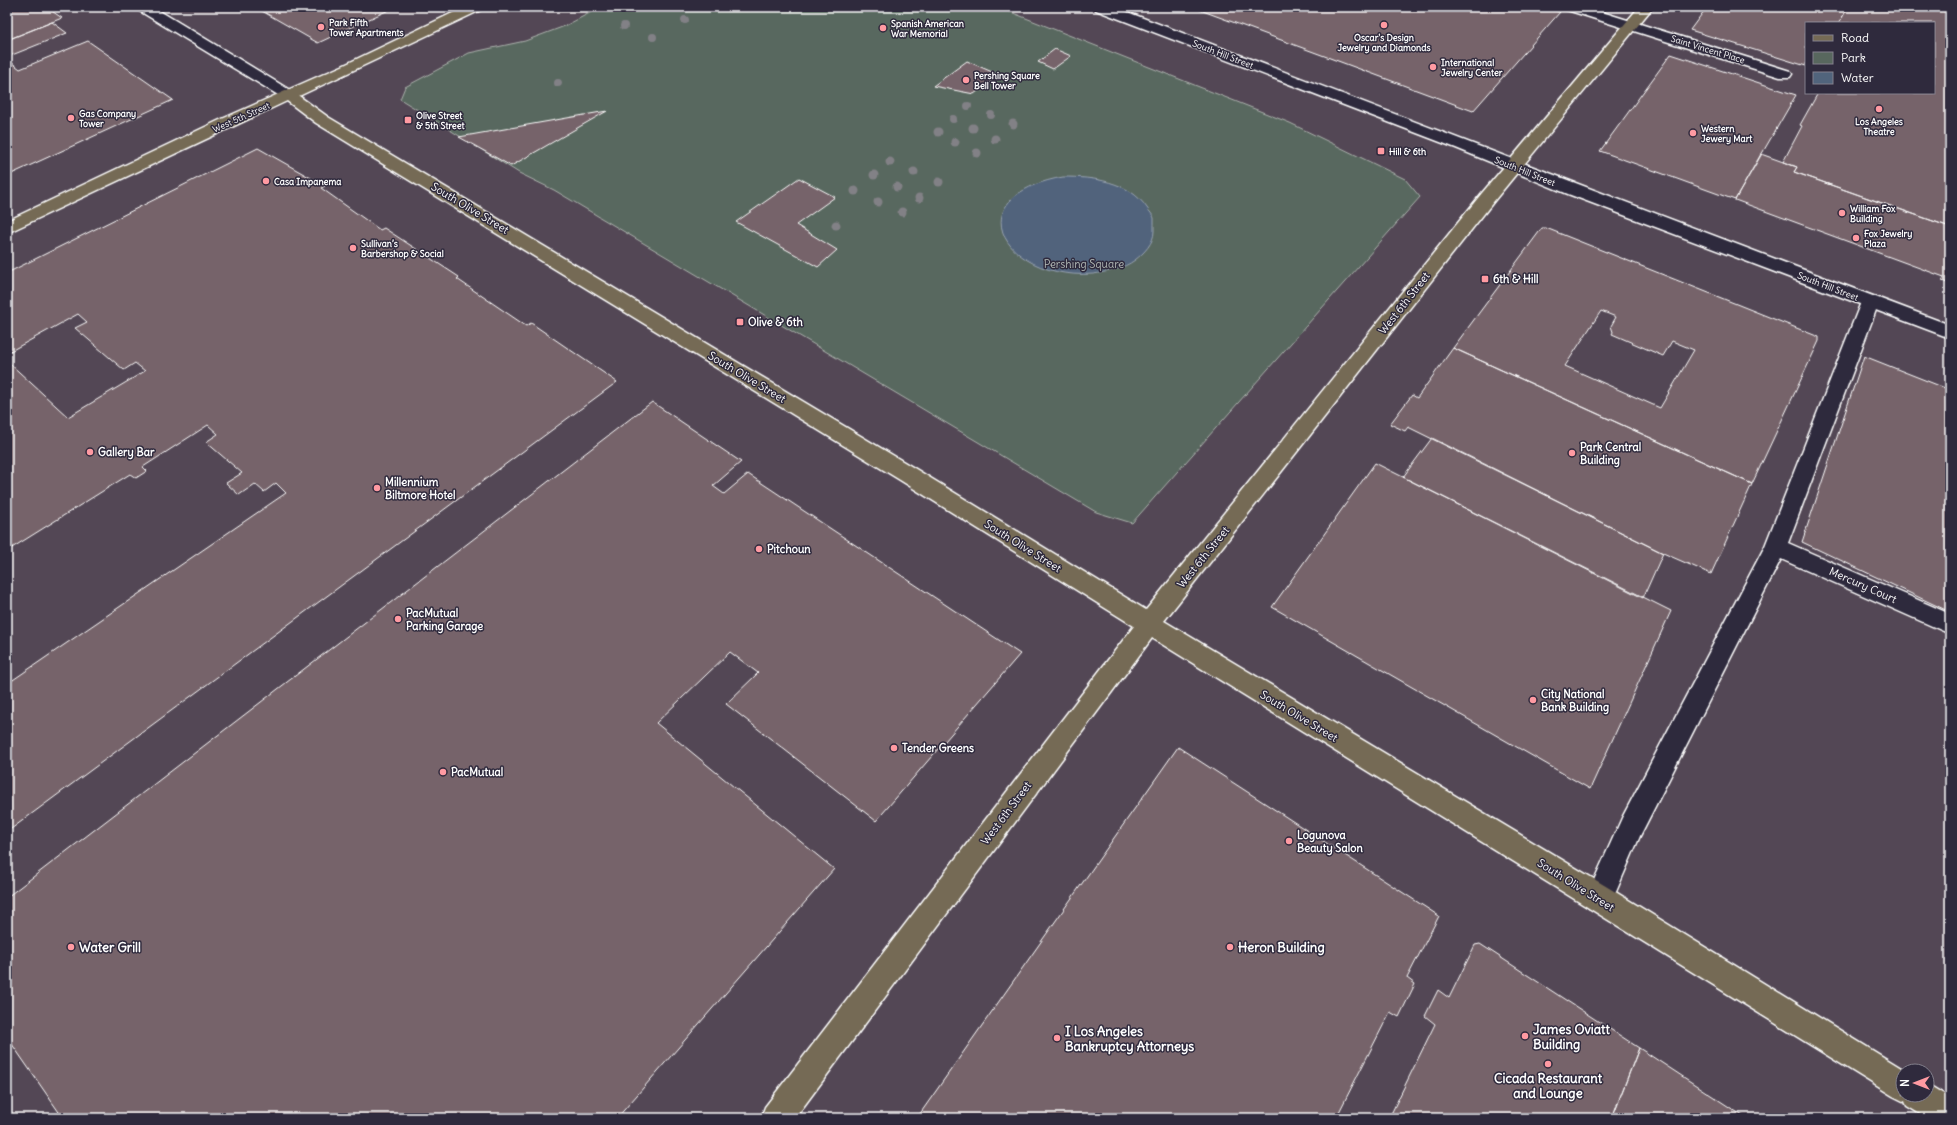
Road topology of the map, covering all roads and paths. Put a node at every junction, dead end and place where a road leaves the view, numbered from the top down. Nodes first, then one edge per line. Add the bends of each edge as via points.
1 (142, 7) edge
2 (476, 7) edge
3 (1101, 7) edge
4 (1572, 7) edge
5 (1646, 7) edge
6 (1630, 26) junction
7 (1785, 74) dead end
8 (288, 96) junction
9 (1514, 167) junction
10 (7, 228) edge
11 (1870, 302) junction
12 (1950, 332) edge
13 (1776, 547) junction
14 (1149, 624) junction
15 (1950, 624) edge
16 (1599, 898) junction
17 (1895, 1081) edge
18 (1931, 1103) edge
19 (1950, 1115) edge
20 (776, 1118) edge

1 - 8 main road, South Olive Street
2 - 8 main road, West 5th Street
3 - 9 main road, South Hill Street
4 - 6 main road, Saint Vincent Place
5 - 6 main road, West 6th Street
6 - 7 main road, Saint Vincent Place
6 - 9 main road, West 6th Street
8 - 10 main road, West 5th Street
8 - 14 main road, South Olive Street via 322,120 628,304
9 - 11 main road, South Hill Street
9 - 14 main road, West 6th Street
11 - 12 main road, South Hill Street
11 - 13 main road
13 - 15 main road, Mercury Court
13 - 16 main road via 1631,828
14 - 16 main road, South Olive Street
14 - 20 main road, West 6th Street
16 - 17 main road, South Olive Street
18 - 19 main road

